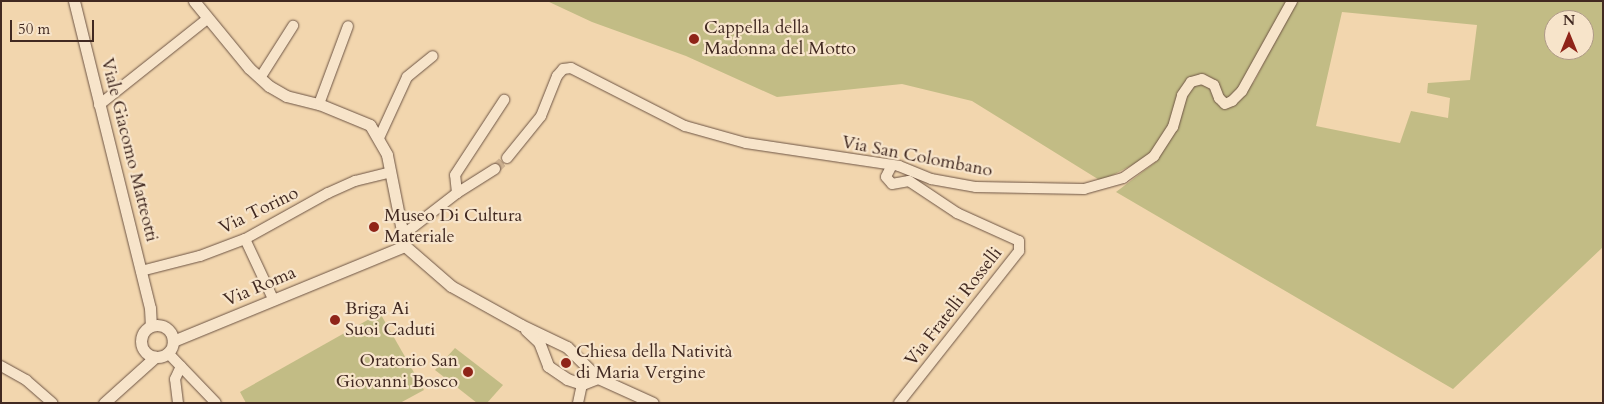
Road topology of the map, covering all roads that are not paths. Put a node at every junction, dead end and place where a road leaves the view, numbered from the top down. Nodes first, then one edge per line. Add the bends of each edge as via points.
1 (74, 1) edge
2 (194, 1) edge
3 (1292, 1) edge
4 (207, 20) junction
5 (293, 26) dead end
6 (348, 26) dead end
7 (433, 56) dead end
8 (260, 78) junction
9 (504, 100) dead end
10 (318, 104) junction
11 (99, 105) junction
12 (379, 138) junction
13 (506, 158) tunnel mouth
14 (892, 165) junction
15 (495, 169) tunnel mouth
16 (388, 173) junction
17 (457, 193) junction
18 (404, 234) junction
19 (246, 239) junction
20 (405, 246) junction
21 (141, 271) junction
22 (274, 300) junction
23 (521, 325) junction
24 (157, 326) junction
25 (173, 341) junction
26 (168, 353) junction
27 (151, 355) junction
28 (1, 366) edge
29 (180, 366) junction
30 (598, 378) junction
31 (582, 384) junction
32 (52, 403) edge
33 (104, 403) edge
34 (178, 403) edge
35 (216, 403) edge
36 (578, 403) edge
37 (653, 403) edge
38 (899, 403) edge

1 - 11 street, Viale Giacomo Matteotti
2 - 4 street
3 - 14 street, Via San Colombano via 1242,91 1225,104 1214,85 1202,79 1191,82 1182,95 1173,127 1154,156 1123,178 1084,189 976,188 930,180
4 - 8 street
4 - 11 street
5 - 8 street
6 - 10 street
7 - 12 street via 406,77
8 - 10 street via 286,96
9 - 17 street via 455,175
10 - 12 street via 370,125
11 - 21 street, Viale Giacomo Matteotti
12 - 16 street via 387,155
13 - 14 street, Via San Colombano via 541,116 557,76 563,69 571,68 685,126 746,143
14 - 38 street, Via Fratelli Rosselli via 886,177 892,184 910,181 957,213 1019,241 1019,251
15 - 17 street
16 - 18 street
16 - 19 street, Via Torino via 355,181 328,193
17 - 18 street
18 - 20 street
19 - 21 street, Via Torino via 200,256
19 - 22 street
20 - 22 street, Via Roma
20 - 23 street via 451,286
21 - 24 street, Viale Giacomo Matteotti
22 - 25 street, Via Roma
23 - 30 street via 567,346
23 - 31 street via 539,342 548,366 567,380
24 - 25 street via 171,333
24 - 27 street via 141,338
25 - 26 street
26 - 27 street
26 - 29 street
27 - 33 street
28 - 32 street via 26,380
29 - 34 street via 175,379
29 - 35 street
30 - 31 street
30 - 37 street
31 - 36 street

